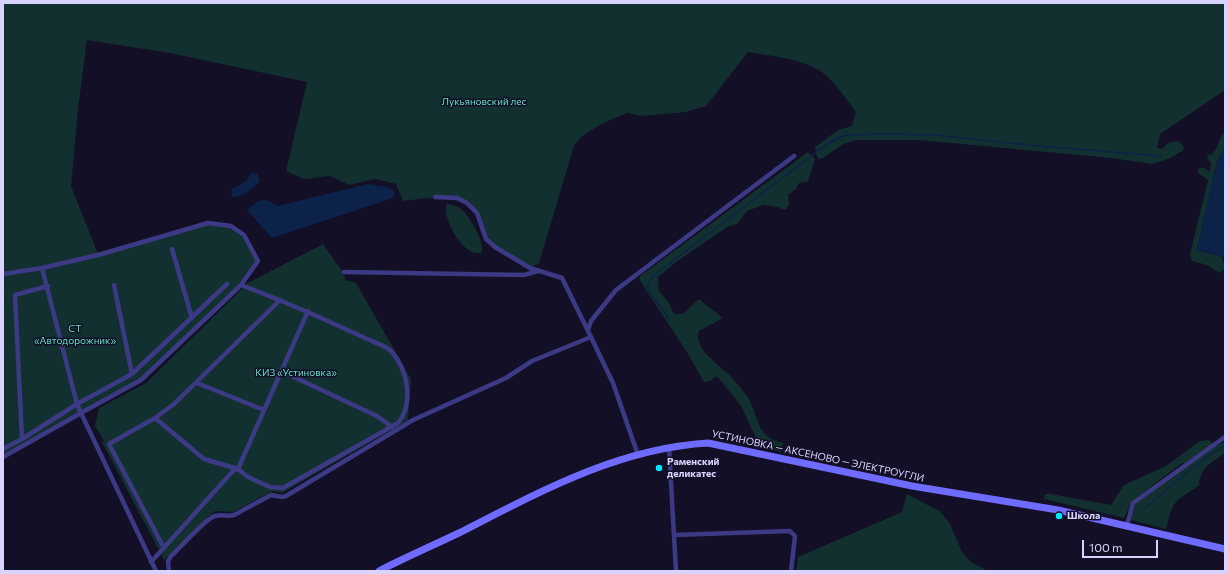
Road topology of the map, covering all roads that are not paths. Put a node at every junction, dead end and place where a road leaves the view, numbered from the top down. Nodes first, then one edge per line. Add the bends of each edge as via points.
1 (794, 156) dead end
2 (435, 197) dead end
3 (172, 249) dead end
4 (42, 268) junction
5 (538, 271) junction
6 (344, 272) dead end
7 (3, 274) edge
8 (226, 284) dead end
9 (114, 285) dead end
10 (48, 286) junction
11 (241, 286) junction
12 (280, 300) junction
13 (308, 311) junction
14 (192, 318) junction
15 (588, 330) junction
16 (591, 337) junction
17 (281, 372) junction
18 (132, 374) junction
19 (197, 383) junction
20 (77, 404) junction
21 (264, 410) junction
22 (81, 413) junction
23 (155, 418) junction
24 (392, 427) junction
25 (1225, 437) edge
26 (22, 439) junction
27 (668, 447) junction
28 (3, 449) edge
29 (638, 455) junction
30 (3, 457) edge
31 (238, 469) junction
32 (1127, 525) junction
33 (674, 535) junction
34 (164, 548) junction
35 (1225, 549) edge
36 (151, 562) junction
37 (156, 571) edge
38 (169, 571) edge
39 (379, 571) edge
40 (676, 571) edge
41 (791, 571) edge

1 - 15 street via 616,290 591,321
2 - 5 street via 457,198 467,203 477,213 486,239 495,247
3 - 14 street
4 - 7 street
4 - 10 street
4 - 11 street via 98,255 208,223 231,226 244,235 258,261
5 - 6 street via 524,276
5 - 15 street via 562,278
8 - 14 street
9 - 18 street
10 - 20 street
10 - 26 street via 15,295
11 - 12 street
11 - 22 street via 141,380
12 - 13 street
12 - 19 street
13 - 17 street
13 - 24 street via 392,351 408,386 403,417
14 - 18 street
15 - 16 street
16 - 29 street via 613,383
16 - 38 street via 532,361 506,378 413,420 286,496 271,495 234,515 210,518 171,556 168,561
17 - 21 street
17 - 24 street via 377,416
18 - 20 street
19 - 21 street
19 - 23 street
20 - 22 street
20 - 26 street
21 - 31 street
22 - 30 street
22 - 36 street
23 - 31 street via 204,459
23 - 34 street via 109,444 109,447
24 - 31 street via 283,488 270,487 248,477
25 - 32 street via 1133,503
26 - 28 street
27 - 29 main road, УСТИНОВКА — АКСЕНОВО — ЭЛЕКТРОУГЛИ
27 - 32 main road, УСТИНОВКА — АКСЕНОВО — ЭЛЕКТРОУГЛИ via 708,443 724,445 912,486 1052,509
27 - 33 street
29 - 39 main road, УСТИНОВКА — АКСЕНОВО — ЭЛЕКТРОУГЛИ via 594,469 534,495
31 - 34 street via 233,471
32 - 35 main road, УСТИНОВКА — АКСЕНОВО — ЭЛЕКТРОУГЛИ
33 - 40 street
33 - 41 street via 790,531 795,536
34 - 36 street
36 - 37 street

